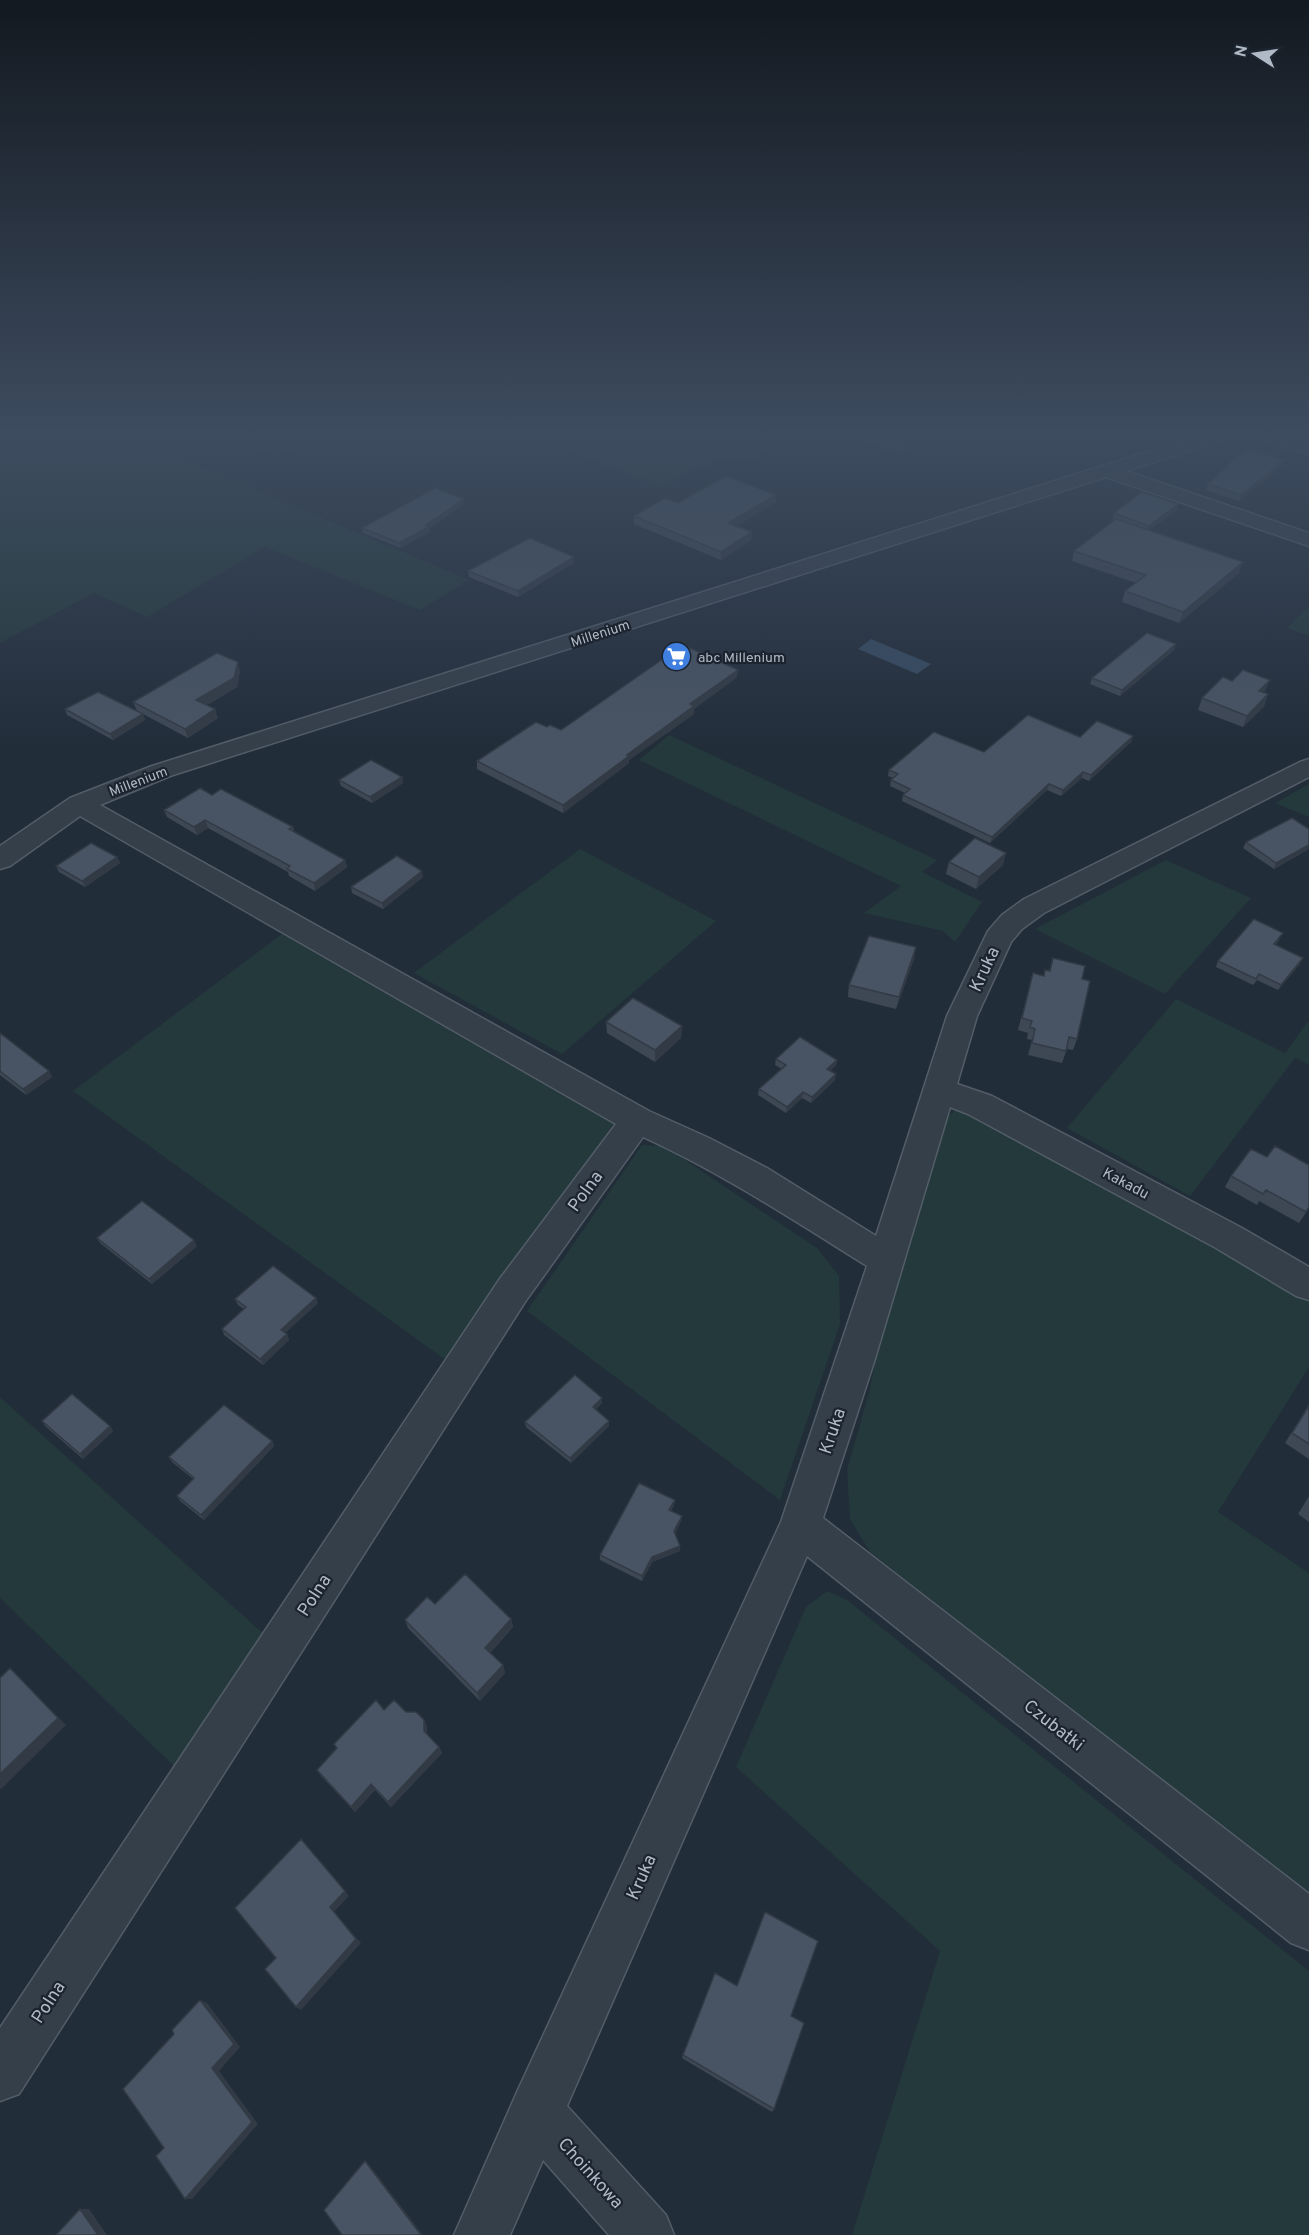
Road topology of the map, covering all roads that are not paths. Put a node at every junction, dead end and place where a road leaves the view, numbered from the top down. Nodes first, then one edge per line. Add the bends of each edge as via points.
1 (888, 540) edge
2 (1309, 767) edge
3 (79, 804) junction
4 (0, 860) edge
5 (939, 1090) junction
6 (637, 1120) junction
7 (886, 1260) junction
8 (1309, 1285) edge
9 (800, 1525) junction
10 (1309, 1925) edge
11 (0, 2075) edge
12 (536, 2111) junction
13 (482, 2235) edge
14 (646, 2235) edge

1 - 3 street, Millenium via 161,771
2 - 5 street, Kruka via 1034,906 1012,922 998,938 962,1016
3 - 4 street, Millenium
3 - 6 street
5 - 7 street, Kruka
5 - 8 street, Kakadu via 980,1105
6 - 7 street via 755,1178
6 - 11 street, Polna via 512,1291
7 - 9 street, Kruka
9 - 10 street, Czubatki
9 - 12 street, Kruka
12 - 13 street, Kruka
12 - 14 street, Choinkowa

